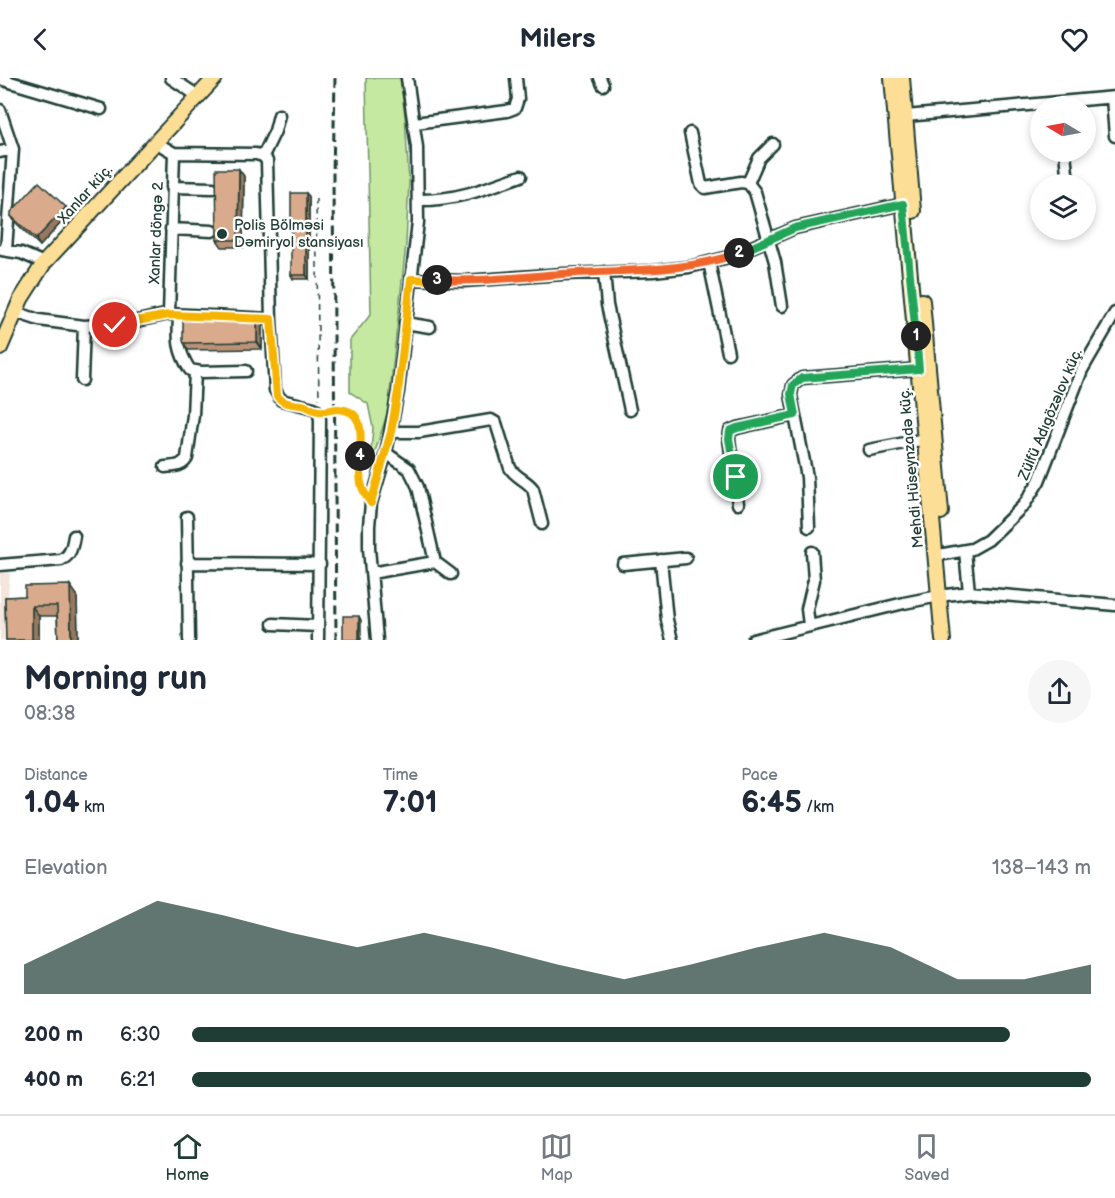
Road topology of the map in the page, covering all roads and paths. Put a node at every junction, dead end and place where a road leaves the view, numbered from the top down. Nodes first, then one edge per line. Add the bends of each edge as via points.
1 (171, 78) edge
2 (215, 78) edge
3 (407, 78) edge
4 (516, 78) edge
5 (892, 78) edge
6 (903, 78) edge
7 (0, 79) edge
8 (198, 96) junction
9 (1113, 98) edge
10 (1096, 100) edge
11 (1030, 106) edge
12 (101, 109) dead end
13 (0, 110) edge
14 (279, 115) dead end
15 (906, 116) junction
16 (415, 123) junction
17 (690, 133) dead end
18 (1115, 136) edge
19 (155, 142) junction
20 (773, 144) dead end
21 (13, 149) junction
22 (0, 152) edge
23 (174, 153) junction
24 (263, 156) junction
25 (521, 176) dead end
26 (748, 183) junction
27 (172, 187) junction
28 (213, 188) dead end
29 (316, 199) dead end
30 (418, 200) junction
31 (903, 204) junction
32 (171, 229) junction
33 (212, 231) dead end
34 (769, 240) junction
35 (3, 250) edge
36 (710, 262) junction
37 (44, 263) junction
38 (604, 272) junction
39 (411, 279) junction
40 (782, 306) dead end
41 (15, 312) junction
42 (1115, 313) edge
43 (174, 315) junction
44 (271, 319) junction
45 (405, 323) junction
46 (84, 326) junction
47 (430, 327) dead end
48 (0, 348) edge
49 (728, 353) dead end
50 (919, 369) junction
51 (246, 370) dead end
52 (195, 372) junction
53 (82, 380) dead end
54 (630, 410) dead end
55 (318, 412) junction
56 (795, 415) junction
57 (391, 432) junction
58 (925, 439) junction
59 (869, 450) dead end
60 (386, 453) junction
61 (165, 467) dead end
62 (371, 503) junction
63 (738, 504) dead end
64 (187, 518) dead end
65 (542, 524) dead end
66 (809, 527) dead end
67 (74, 536) dead end
68 (965, 551) junction
69 (812, 552) dead end
70 (944, 554) junction
71 (686, 558) dead end
72 (661, 560) junction
73 (435, 562) junction
74 (186, 563) junction
75 (320, 564) junction
76 (623, 564) dead end
77 (0, 565) edge
78 (371, 573) junction
79 (451, 574) dead end
80 (969, 592) junction
81 (944, 595) junction
82 (1115, 605) edge
83 (273, 624) dead end
84 (809, 625) junction
85 (318, 626) junction
86 (189, 640) edge
87 (318, 640) edge
88 (376, 640) edge
89 (672, 640) edge
90 (753, 640) edge
91 (943, 640) edge
92 (952, 640) edge

1 - 8 street
2 - 8 main road, Xanlar küç.
3 - 16 street
4 - 16 street via 515,108
5 - 31 main road, Mehdi Hüseynzadə küç.
6 - 15 main road, Mehdi Hüseynzadə küç.
7 - 12 street
8 - 19 main road, Xanlar küç.
9 - 10 street
9 - 18 street
11 - 15 street
13 - 21 street
14 - 24 street
15 - 70 main road, Mehdi Hüseynzadə küç.
16 - 30 street
17 - 26 street via 705,188
19 - 23 street
19 - 37 main road, Xanlar küç.
20 - 26 street via 759,158
21 - 22 street
21 - 35 street
23 - 24 street
23 - 27 street, Xanlar döngə 2
24 - 44 street via 268,168
25 - 30 street via 445,200
26 - 34 street via 755,192
27 - 28 street
27 - 32 street, Xanlar döngə 2
29 - 55 path
30 - 39 street
31 - 34 street via 795,228
31 - 50 main road, Mehdi Hüseynzadə küç.
32 - 33 street
32 - 43 street, Xanlar döngə 2
34 - 36 street
34 - 40 street
35 - 37 street
36 - 38 street via 661,270
36 - 49 street
37 - 41 main road, Xanlar küç.
38 - 39 street
38 - 54 street via 607,305
39 - 45 street
41 - 46 street via 39,320
41 - 48 main road, Xanlar küç.
42 - 68 street, Zülfü Adıgözəlov küç. via 1082,370 1033,492 997,533
43 - 44 street
43 - 46 street
43 - 52 street, Xanlar döngə 2 via 182,356
44 - 55 street via 277,396 286,403 308,406
45 - 47 street
45 - 57 street
46 - 53 street
50 - 56 street via 802,378 793,385 791,394
50 - 58 main road, Mehdi Hüseynzadə küç.
51 - 52 street
52 - 61 street via 187,458 179,466
55 - 62 path via 347,410 359,419 360,483
55 - 75 street
56 - 63 street via 730,431
56 - 66 street via 807,477
57 - 60 street
57 - 65 street via 419,432 491,420 496,423 510,468 533,489
58 - 59 street
58 - 81 main road, Mehdi Hüseynzadə küç.
60 - 62 street
60 - 73 street via 409,469 418,487
62 - 78 street
64 - 74 street
67 - 77 street via 68,557 61,560
68 - 70 street, Zülfü Adıgözəlov küç.
68 - 80 street
69 - 84 street via 814,580 807,609
70 - 81 main road, Mehdi Hüseynzadə küç.
71 - 72 street
72 - 76 street
72 - 89 street
73 - 78 street
73 - 79 street
74 - 75 street
74 - 86 street
75 - 85 street
78 - 88 street
80 - 81 street
80 - 82 street
81 - 84 street
81 - 91 main road, Mehdi Hüseynzadə küç.
81 - 92 main road, Mehdi Hüseynzadə küç.
83 - 85 street
84 - 90 street
85 - 87 street

